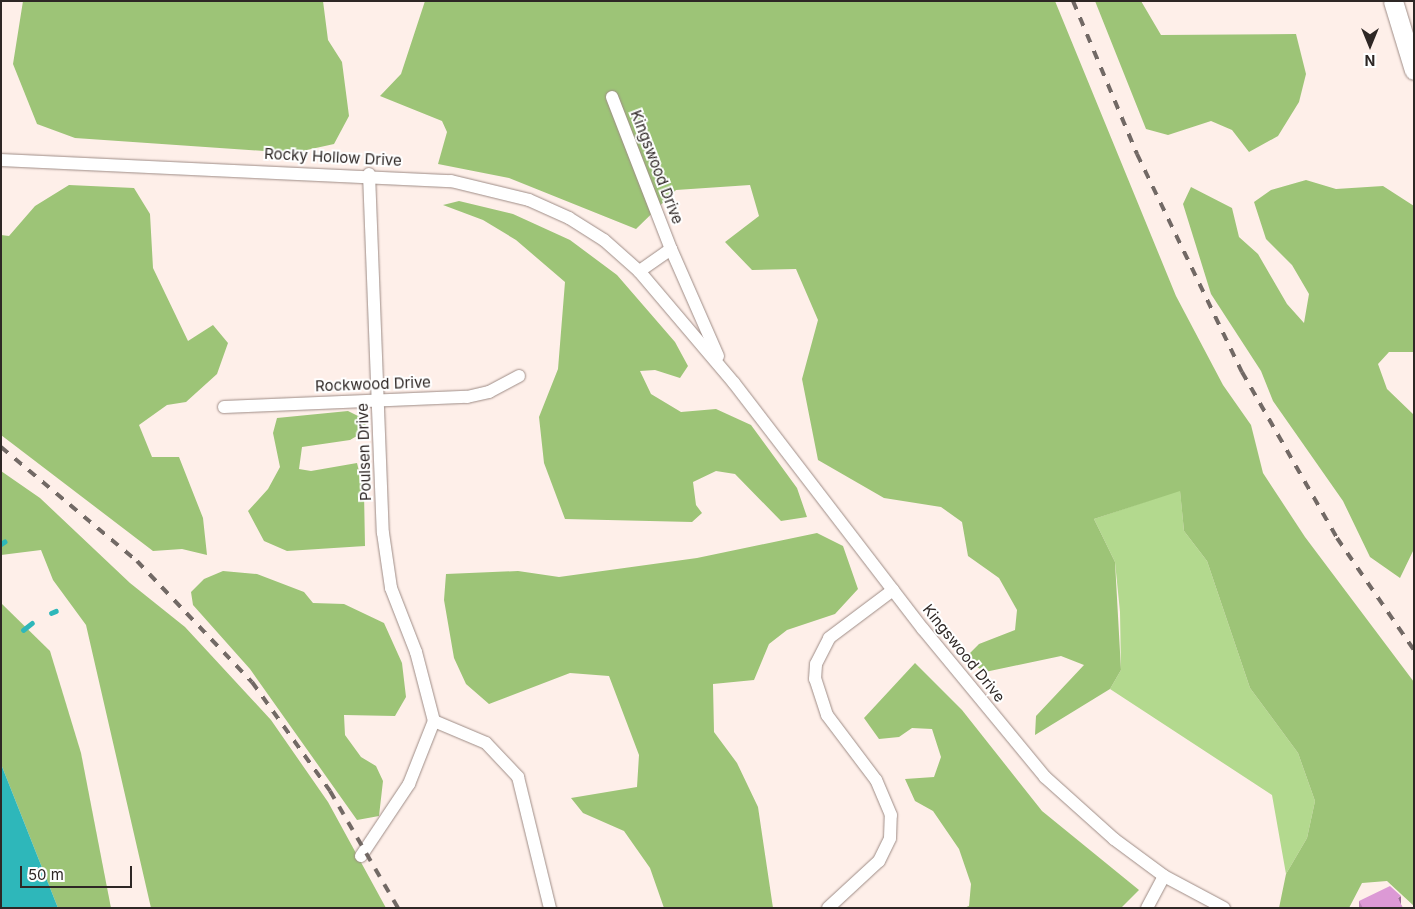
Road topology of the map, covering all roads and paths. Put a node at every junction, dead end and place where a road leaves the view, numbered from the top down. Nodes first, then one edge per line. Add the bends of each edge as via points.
1 (1393, 1) edge
2 (1414, 70) edge
3 (612, 97) dead end
4 (1, 160) edge
5 (369, 174) junction
6 (672, 249) junction
7 (639, 271) junction
8 (725, 372) junction
9 (519, 376) dead end
10 (378, 401) junction
11 (224, 407) dead end
12 (893, 590) junction
13 (434, 721) junction
14 (361, 856) dead end
15 (1164, 876) junction
16 (550, 908) edge
17 (828, 908) edge
18 (1147, 908) edge
19 (1224, 908) edge

1 - 2 main road
3 - 6 street, Kingswood Drive
4 - 5 street, Rocky Hollow Drive
5 - 7 street, Rocky Hollow Drive via 444,180 529,200 604,240
5 - 10 street, Poulsen Drive
6 - 7 street
6 - 8 street, Kingswood Drive
7 - 8 street, Kingswood Drive
8 - 12 street, Kingswood Drive
9 - 10 street, Rockwood Drive via 489,392 467,397
10 - 11 street, Rockwood Drive
10 - 13 street, Poulsen Drive via 386,561
12 - 15 street, Kingswood Drive via 1045,777 1114,839
12 - 17 street via 829,638 816,664 815,679 827,715 876,780 891,815 890,838 879,862
13 - 14 street via 413,776 385,826
13 - 16 street via 486,743 518,777
15 - 18 street
15 - 19 street, Kingswood Drive

